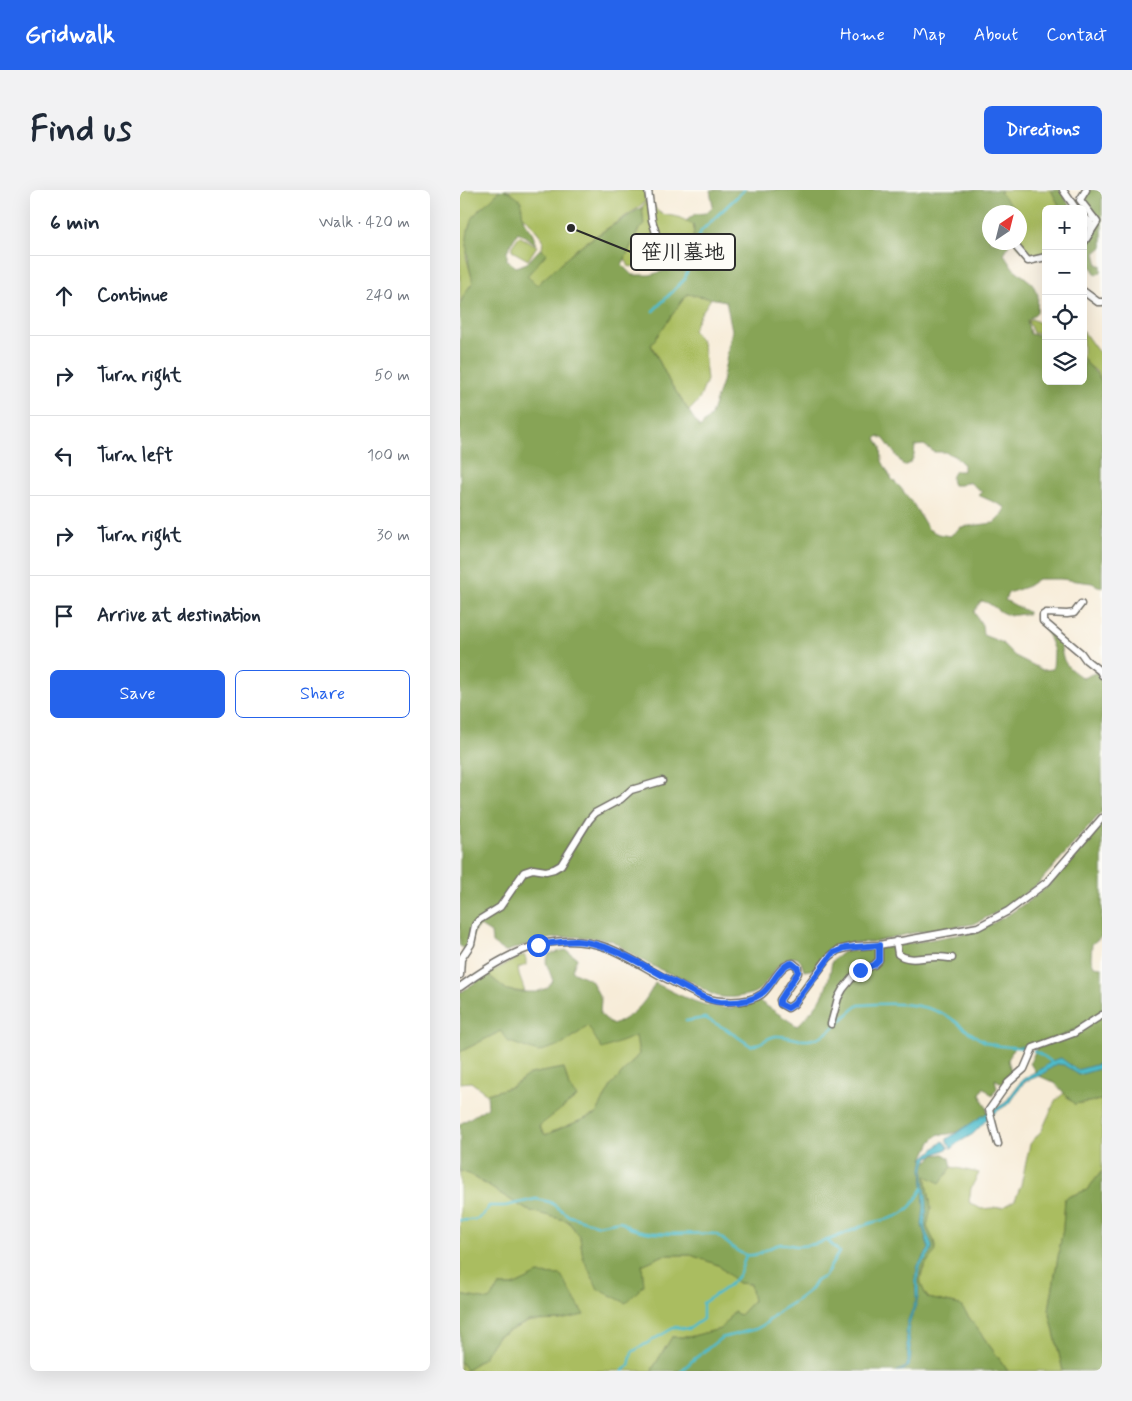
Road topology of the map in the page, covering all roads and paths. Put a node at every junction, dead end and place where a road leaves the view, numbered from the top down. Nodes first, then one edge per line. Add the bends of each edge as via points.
1 (648, 190) edge
2 (1063, 190) edge
3 (1086, 190) edge
4 (1073, 205) edge
5 (1087, 219) edge
6 (1089, 234) junction
7 (1087, 237) edge
8 (1021, 250) edge
9 (1042, 258) edge
10 (664, 260) dead end
11 (1087, 294) edge
12 (1102, 302) edge
13 (1081, 604) dead end
14 (1102, 676) edge
15 (662, 781) dead end
16 (1102, 818) edge
17 (896, 942) junction
18 (879, 945) junction
19 (952, 958) dead end
20 (460, 975) edge
21 (460, 987) edge
22 (1102, 1015) edge
23 (831, 1024) dead end
24 (998, 1144) dead end

1 - 10 street via 649,206
2 - 4 street
3 - 6 street via 1080,200 1097,222
5 - 6 street via 1090,222
6 - 7 street
8 - 9 street via 1028,261
11 - 12 street
13 - 14 street via 1074,613 1046,613 1043,621 1082,652
15 - 20 street via 631,790 595,813 561,864 554,869 524,872 500,907 475,925 471,944 461,959
16 - 17 street via 1047,882 1008,911 978,927
17 - 18 street
17 - 19 street via 898,954 904,958
18 - 21 street via 845,948 833,953 788,1008 780,1004 780,1000 798,972 792,963 786,964 756,997 720,1002 700,996 609,949 577,941 538,945 511,955 490,965
18 - 23 street via 879,960 856,973 843,990
22 - 24 street via 1074,1033 1034,1048 1024,1069 1008,1083 990,1108

